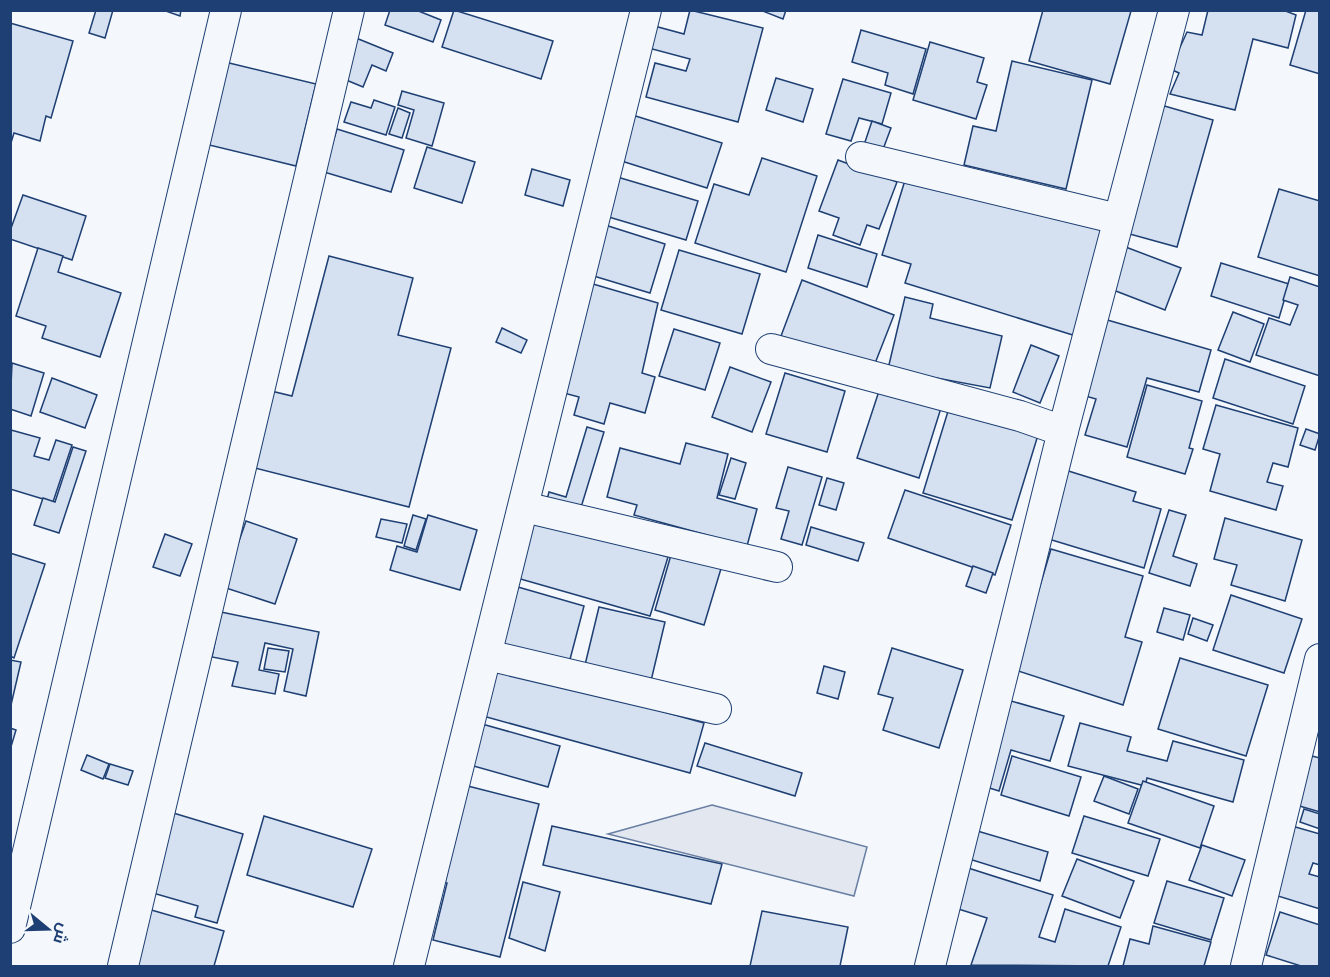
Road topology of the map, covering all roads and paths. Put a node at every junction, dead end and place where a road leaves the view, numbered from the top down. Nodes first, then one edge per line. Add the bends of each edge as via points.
1 (226, 10) edge
2 (349, 10) edge
3 (646, 10) edge
4 (1174, 10) edge
5 (861, 157) dead end
6 (1118, 219) junction
7 (771, 349) dead end
8 (1063, 431) junction
9 (524, 507) junction
10 (777, 567) dead end
11 (487, 655) junction
12 (1320, 659) edge
13 (716, 709) dead end
14 (10, 928) edge
15 (123, 966) edge
16 (410, 966) edge
17 (930, 966) edge
18 (1246, 966) edge

1 - 14 street
2 - 15 street
3 - 9 street
4 - 6 street
5 - 6 street
6 - 8 street
7 - 8 street
8 - 17 street
9 - 10 street
9 - 11 street
11 - 13 street
11 - 16 street
12 - 18 street

